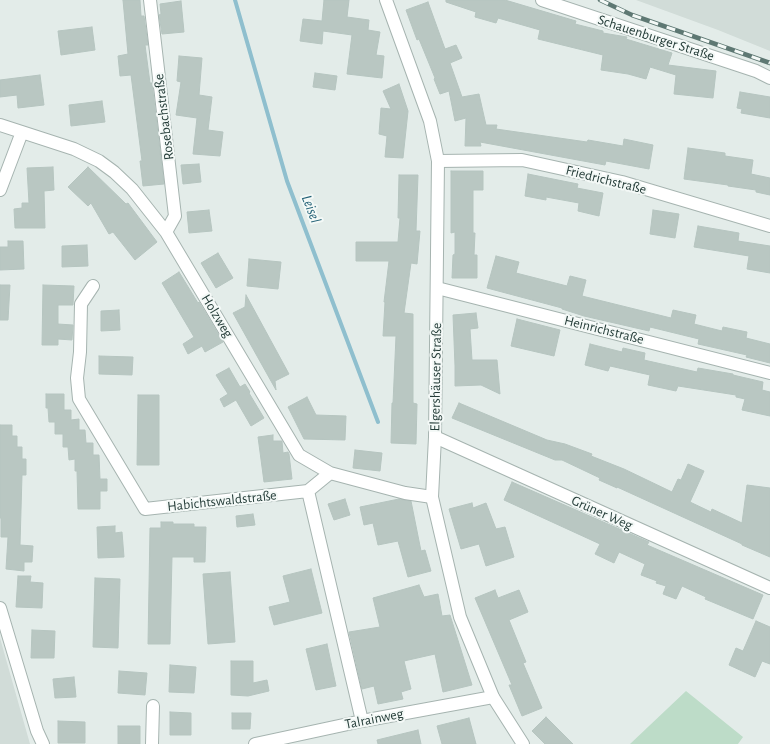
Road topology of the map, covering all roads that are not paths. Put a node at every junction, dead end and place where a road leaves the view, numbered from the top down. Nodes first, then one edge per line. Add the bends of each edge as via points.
1 (150, 0) edge
2 (386, 0) edge
3 (542, 0) edge
4 (770, 78) edge
5 (0, 125) edge
6 (22, 132) junction
7 (438, 161) junction
8 (0, 190) edge
9 (770, 226) edge
10 (166, 232) junction
11 (93, 286) dead end
12 (437, 288) junction
13 (770, 372) edge
14 (435, 437) junction
15 (330, 472) junction
16 (308, 491) junction
17 (432, 497) junction
18 (770, 588) edge
19 (0, 608) edge
20 (493, 697) junction
21 (153, 706) dead end
22 (362, 721) junction
23 (43, 744) edge
24 (152, 744) edge
25 (255, 744) edge
26 (523, 744) edge

1 - 10 street, Rosebachstraße via 175,216
2 - 7 street, Elgershäuser Straße via 430,121
3 - 4 street, Schauenburger Straße
5 - 6 street, Holzweg
6 - 8 street
6 - 10 street, Holzweg via 74,149 99,161 132,189
7 - 9 street, Friedrichstraße via 522,160 622,182
7 - 12 street, Elgershäuser Straße
10 - 15 street, Holzweg via 300,455
11 - 16 street, Habichtswaldstraße via 81,304 77,378 79,399 145,509
12 - 13 street, Heinrichstraße
12 - 14 street, Elgershäuser Straße
14 - 17 street, Elgershäuser Straße
14 - 18 street, Grüner Weg
15 - 16 street
15 - 17 street, Holzweg via 405,493
16 - 22 street
17 - 20 street, Elgershäuser Straße via 460,617
19 - 23 street
20 - 22 street, Talrainweg
20 - 26 street, Elgershäuser Straße
21 - 24 street
22 - 25 street, Talrainweg

